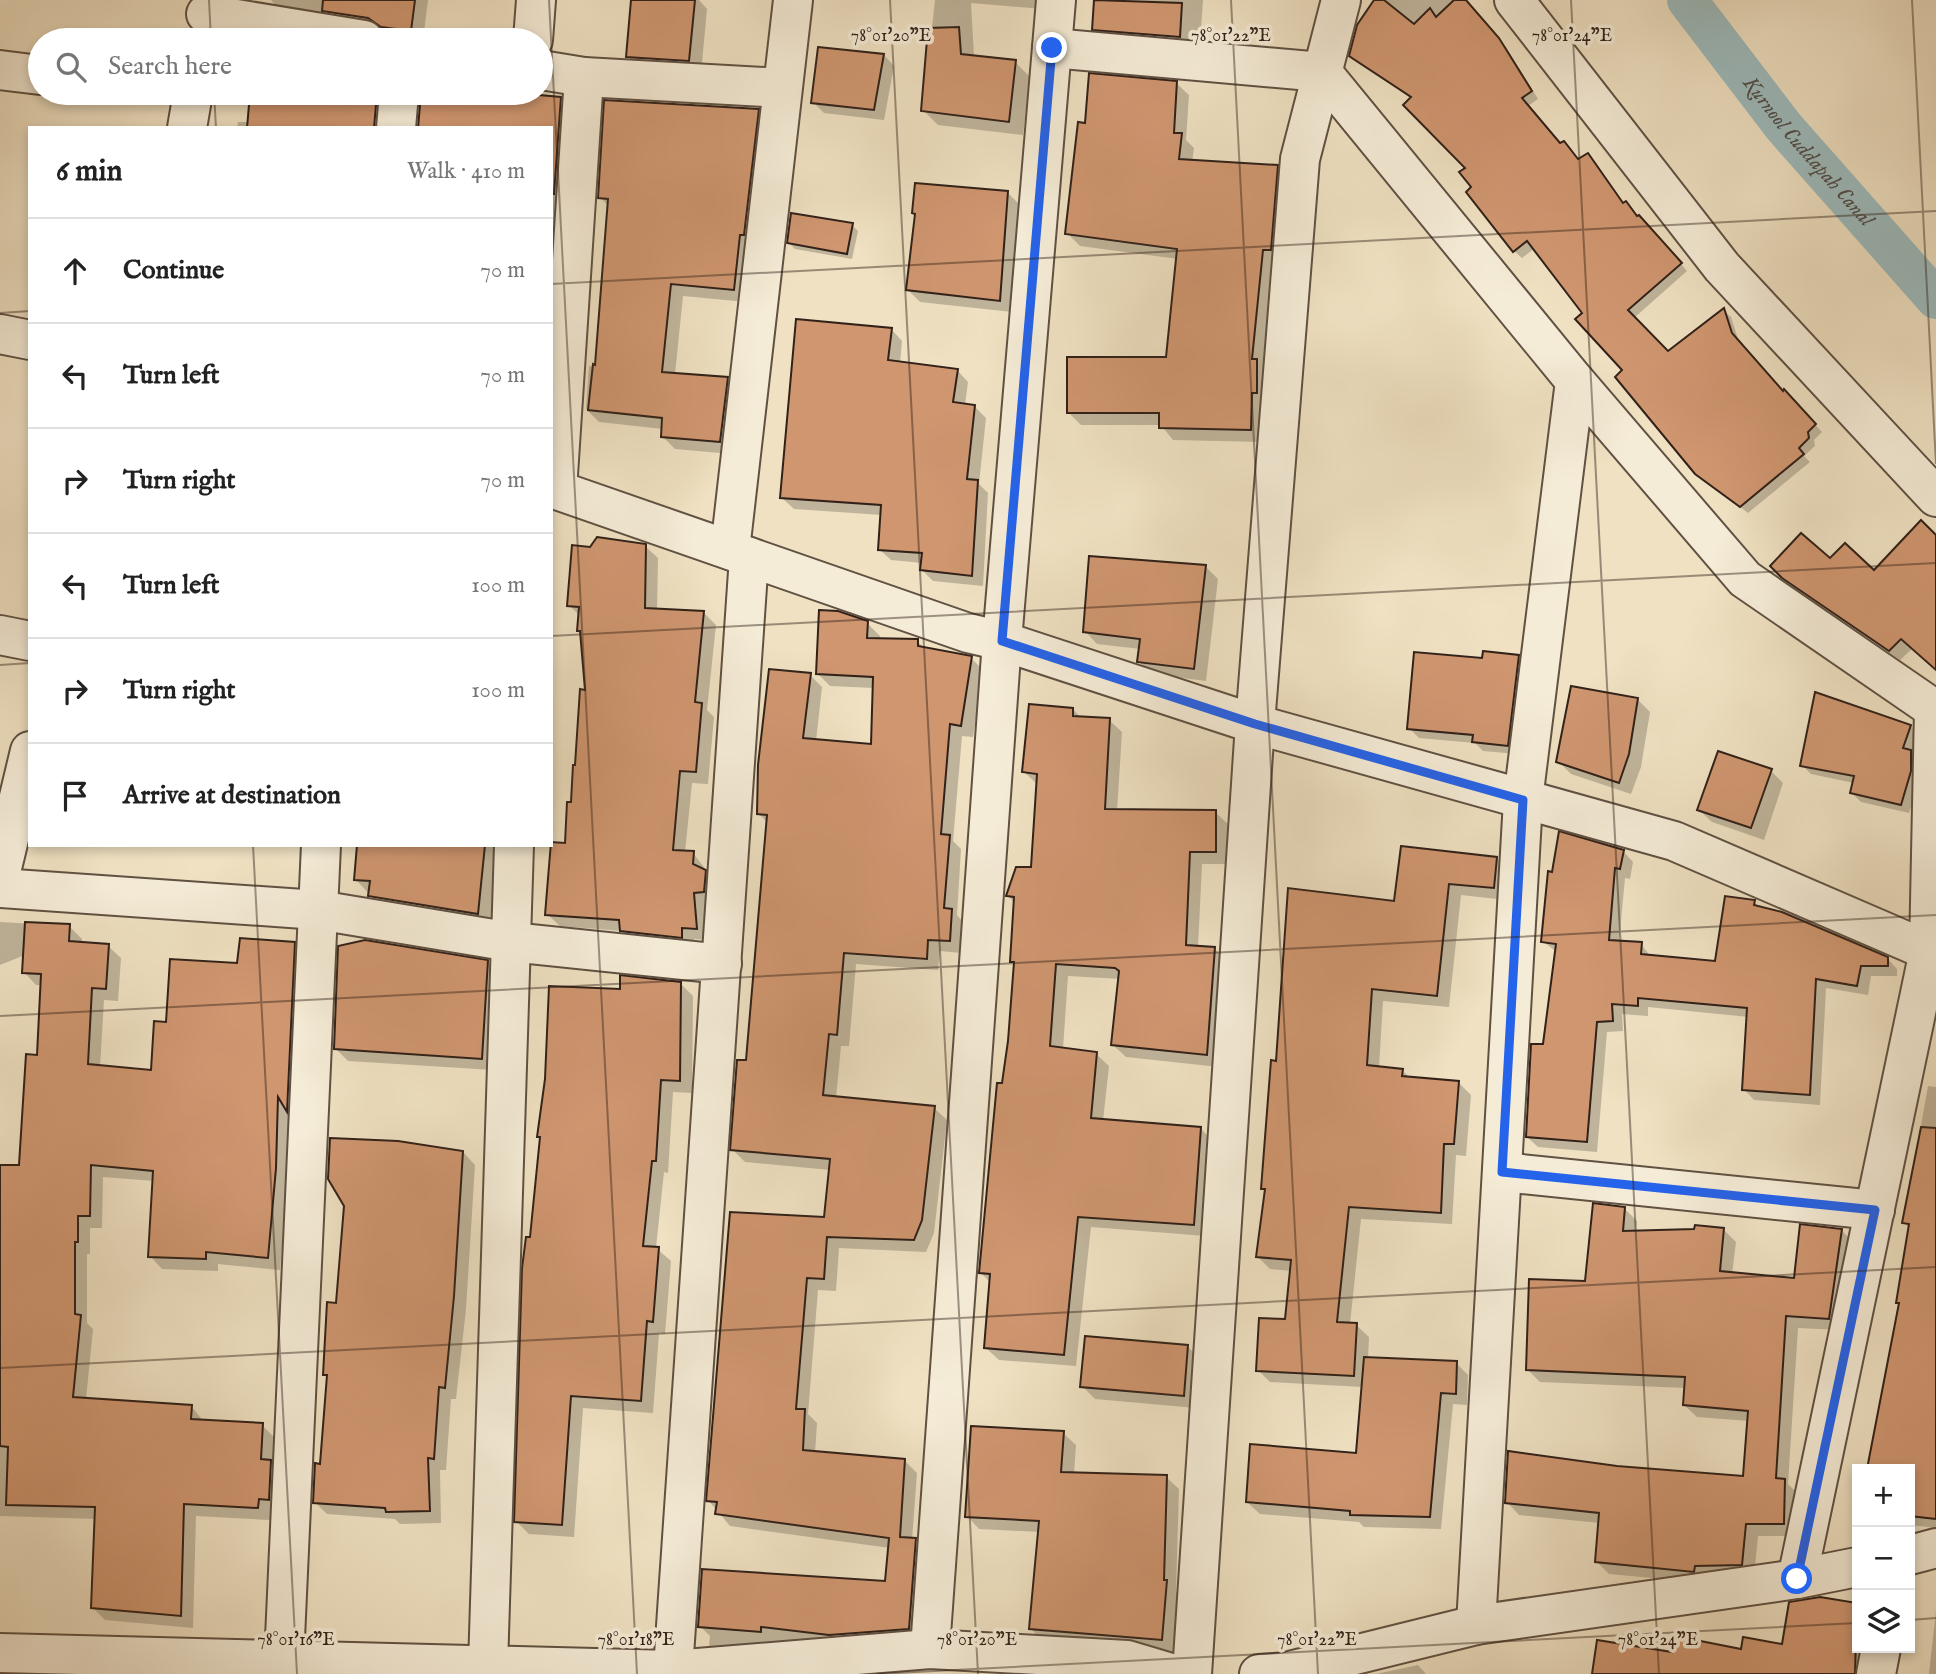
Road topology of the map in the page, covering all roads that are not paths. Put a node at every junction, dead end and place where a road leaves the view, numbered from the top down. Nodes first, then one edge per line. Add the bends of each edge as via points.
1 (536, 0) edge
2 (793, 0) edge
3 (1056, 0) edge
4 (1341, 0) edge
5 (1514, 0) edge
6 (206, 18) edge
7 (278, 28) edge
8 (534, 28) edge
9 (1052, 48) junction
10 (0, 71) edge
11 (553, 72) edge
12 (1322, 72) junction
13 (28, 74) edge
14 (584, 77) junction
15 (782, 88) junction
16 (191, 105) edge
17 (398, 105) edge
18 (187, 126) edge
19 (396, 126) edge
20 (0, 334) edge
21 (28, 340) edge
22 (1575, 381) junction
23 (554, 489) edge
24 (1936, 497) edge
25 (740, 554) junction
26 (0, 635) edge
27 (28, 641) edge
28 (1002, 641) junction
29 (1935, 708) edge
30 (1255, 724) junction
31 (28, 759) edge
32 (1523, 800) junction
33 (321, 847) edge
34 (514, 847) edge
35 (0, 877) edge
36 (318, 910) junction
37 (511, 942) junction
38 (1933, 953) edge
39 (722, 964) junction
40 (1502, 1172) junction
41 (1875, 1210) junction
42 (1936, 1548) edge
43 (1915, 1554) edge
44 (1852, 1568) edge
45 (1797, 1579) junction
46 (1476, 1625) junction
47 (930, 1649) junction
48 (0, 1653) edge
49 (1880, 1653) edge
50 (284, 1660) junction
51 (1018, 1664) edge
52 (488, 1665) junction
53 (673, 1670) junction
54 (1277, 1673) edge
55 (1174, 1674) edge
56 (1192, 1674) edge
57 (1876, 1674) edge

1 - 8 street
2 - 15 street
3 - 9 street
4 - 12 street
5 - 24 street via 1722,267
6 - 7 street
9 - 12 street
9 - 28 street
10 - 13 street
11 - 14 street
12 - 22 street
12 - 30 street via 1300,159
14 - 15 street
14 - 23 street
15 - 25 street
16 - 18 street
17 - 19 street
20 - 21 street
22 - 29 street via 1745,579
22 - 32 street
23 - 25 street
25 - 28 street via 968,634
25 - 39 street
26 - 27 street
28 - 30 street
28 - 47 street
29 - 38 street
30 - 32 street
30 - 56 street
31 - 35 street
32 - 38 street via 1674,841
32 - 40 street
33 - 36 street
34 - 37 street
35 - 36 street
36 - 37 street
36 - 50 street
37 - 39 street
37 - 52 street
38 - 41 street
39 - 53 street
40 - 41 street
40 - 46 street
41 - 45 street
42 - 43 street
44 - 45 street
45 - 46 street
46 - 54 street
47 - 51 street
47 - 53 street
48 - 50 street
49 - 57 street
50 - 52 street
51 - 55 street via 1127,1660
52 - 53 street

